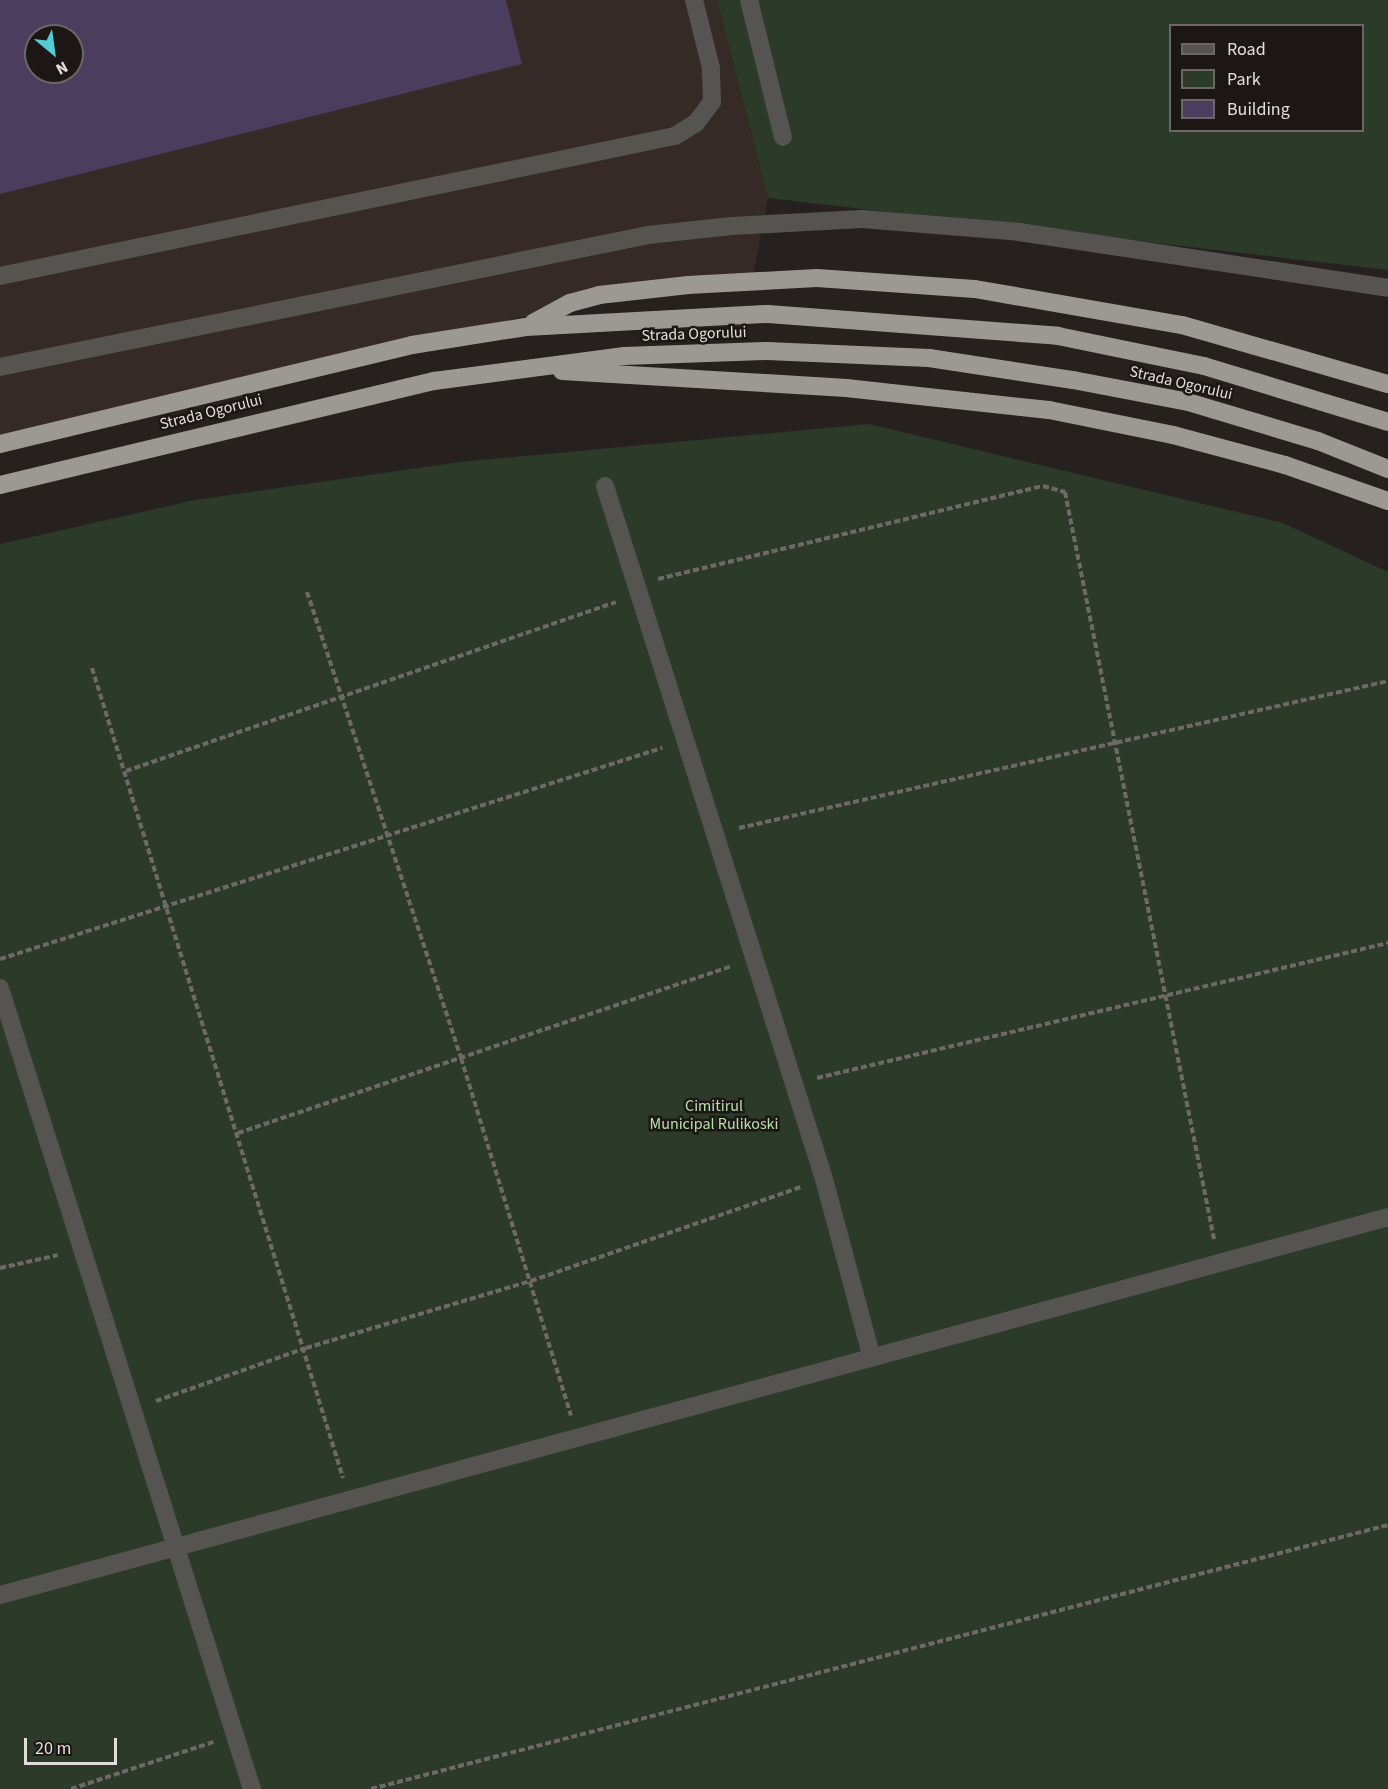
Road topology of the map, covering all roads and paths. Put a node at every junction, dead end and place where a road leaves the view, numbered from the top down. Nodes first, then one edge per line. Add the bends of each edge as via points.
1 (694, 0) edge
2 (749, 0) edge
3 (783, 137) dead end
4 (0, 276) edge
5 (1388, 288) edge
6 (526, 327) junction
7 (0, 367) edge
8 (534, 368) junction
9 (1388, 384) edge
10 (1388, 422) edge
11 (0, 444) edge
12 (1388, 469) edge
13 (0, 485) edge
14 (605, 486) dead end
15 (1388, 501) edge
16 (638, 589) junction
17 (306, 592) dead end
18 (92, 668) dead end
19 (1388, 681) edge
20 (342, 699) junction
21 (685, 741) junction
22 (1117, 743) junction
23 (126, 771) junction
24 (715, 833) junction
25 (388, 837) junction
26 (166, 906) junction
27 (1388, 943) edge
28 (754, 958) junction
29 (0, 959) edge
30 (0, 988) edge
31 (1166, 994) junction
32 (461, 1058) junction
33 (794, 1084) junction
34 (238, 1133) junction
35 (824, 1179) junction
36 (1388, 1217) edge
37 (82, 1249) junction
38 (1218, 1260) junction
39 (0, 1268) edge
40 (531, 1281) junction
41 (306, 1348) junction
42 (872, 1355) junction
43 (133, 1409) junction
44 (577, 1436) junction
45 (350, 1500) junction
46 (1388, 1525) edge
47 (177, 1551) junction
48 (0, 1595) edge
49 (235, 1735) junction
50 (71, 1789) edge
51 (252, 1789) edge
52 (371, 1789) edge

1 - 4 street via 711,68 712,102 696,123 675,136
2 - 3 street
5 - 7 street via 984,229 862,219 732,226 648,235
6 - 9 highway via 570,303 599,295 817,278 975,289 1083,305 1182,325
6 - 10 highway, Strada Ogorului via 768,314 1058,336 1204,366
6 - 11 highway, Strada Ogorului via 390,350
8 - 12 highway, Strada Ogorului via 624,356 767,351 930,358 1188,402 1318,441
8 - 13 highway, Strada Ogorului via 412,386
8 - 15 highway via 609,376 846,388 1049,410 1206,444
14 - 16 street
16 - 20 path
16 - 21 street
16 - 22 path via 1043,486 1065,492
17 - 20 path
18 - 23 path
19 - 22 path
20 - 23 path
20 - 25 path
21 - 24 street
21 - 25 path
22 - 24 path
22 - 31 path
23 - 26 path
24 - 28 street
25 - 26 path
25 - 32 path
26 - 29 path
26 - 34 path
27 - 31 path
28 - 32 path
28 - 33 street
30 - 37 street
31 - 33 path
31 - 38 path
32 - 34 path
32 - 40 path
33 - 35 street
34 - 41 path
35 - 40 path
35 - 42 street
36 - 38 street
37 - 39 path
37 - 43 street
38 - 42 street
40 - 41 path
40 - 44 path
41 - 43 path
41 - 45 path
42 - 44 street
43 - 47 street
44 - 45 street
45 - 47 street
46 - 52 path
47 - 48 street
47 - 49 street
49 - 50 path
49 - 51 street

